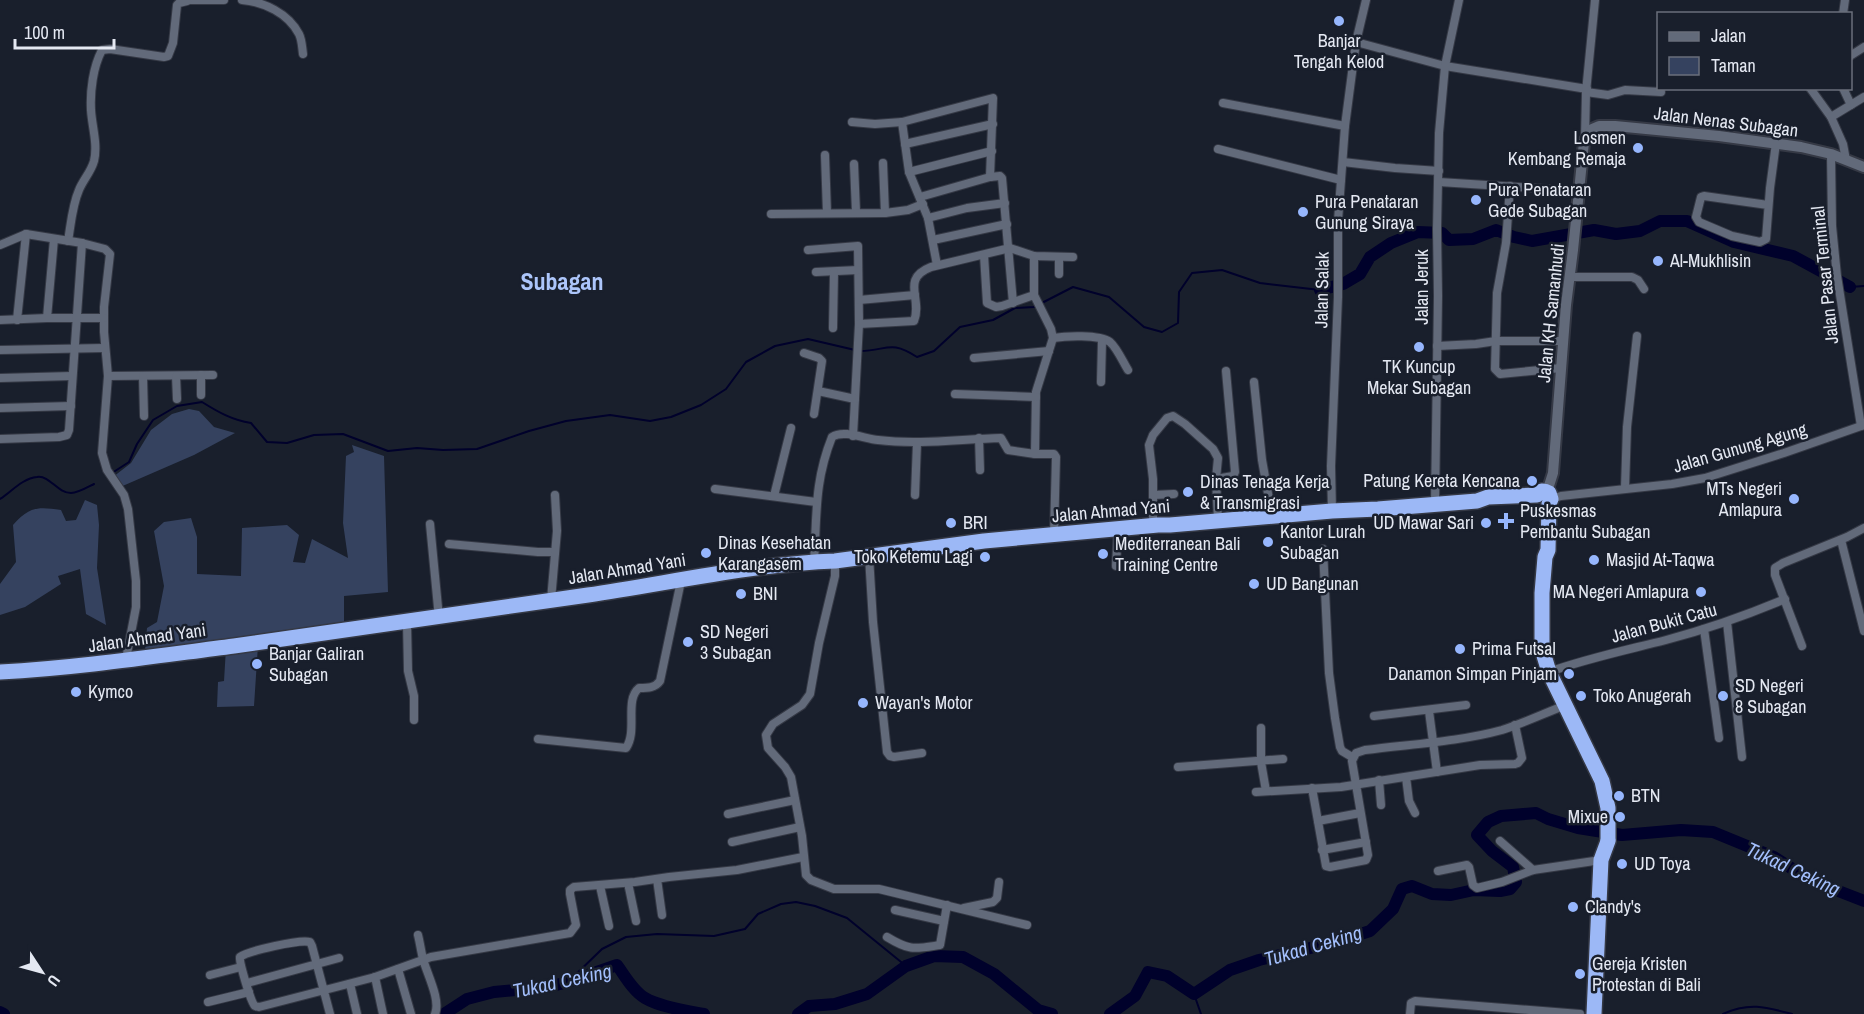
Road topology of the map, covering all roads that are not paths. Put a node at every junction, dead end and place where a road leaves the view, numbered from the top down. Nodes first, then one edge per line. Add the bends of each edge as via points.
1 (187, 0) edge
2 (224, 0) edge
3 (242, 0) edge
4 (1366, 0) edge
5 (1459, 0) edge
6 (1595, 0) edge
7 (257, 1) edge
8 (1356, 42) junction
9 (303, 54) dead end
10 (1445, 66) junction
11 (1811, 90) edge
12 (1844, 90) edge
13 (1587, 91) junction
14 (1661, 92) dead end
15 (1864, 97) edge
16 (1223, 103) dead end
17 (1851, 105) junction
18 (1831, 117) junction
19 (852, 122) dead end
20 (902, 122) junction
21 (993, 124) junction
22 (1345, 126) junction
23 (1586, 138) junction
24 (1776, 143) junction
25 (905, 144) junction
26 (1218, 149) dead end
27 (992, 151) junction
28 (1831, 154) junction
29 (825, 155) dead end
30 (1846, 160) junction
31 (1343, 162) junction
32 (883, 163) dead end
33 (854, 164) dead end
34 (1864, 167) edge
35 (1438, 171) junction
36 (909, 172) junction
37 (990, 177) junction
38 (1341, 180) junction
39 (1439, 182) junction
40 (1510, 186) junction
41 (1580, 191) junction
42 (921, 200) junction
43 (1005, 203) junction
44 (1768, 205) junction
45 (856, 212) junction
46 (827, 213) junction
47 (885, 213) junction
48 (771, 214) dead end
49 (928, 218) junction
50 (1007, 224) junction
51 (26, 234) junction
52 (54, 239) junction
53 (933, 240) junction
54 (68, 241) junction
55 (82, 243) junction
56 (0, 245) edge
57 (1010, 249) junction
58 (808, 250) dead end
59 (984, 255) junction
60 (1034, 256) junction
61 (1059, 257) junction
62 (1073, 257) dead end
63 (937, 266) junction
64 (858, 270) junction
65 (816, 272) dead end
66 (834, 272) junction
67 (1059, 274) dead end
68 (1570, 277) junction
69 (1644, 289) dead end
70 (915, 294) junction
71 (1035, 296) junction
72 (859, 300) junction
73 (1013, 303) junction
74 (47, 318) junction
75 (76, 318) junction
76 (104, 318) junction
77 (0, 320) edge
78 (17, 320) junction
79 (859, 324) junction
80 (833, 328) dead end
81 (1637, 336) dead end
82 (1053, 338) junction
83 (1102, 340) junction
84 (1496, 341) junction
85 (1564, 341) junction
86 (1437, 346) junction
87 (74, 348) junction
88 (104, 348) junction
89 (0, 350) edge
90 (1049, 351) junction
91 (804, 353) dead end
92 (974, 358) dead end
93 (1561, 368) junction
94 (1128, 370) dead end
95 (1226, 371) dead end
96 (72, 375) junction
97 (201, 375) junction
98 (213, 375) dead end
99 (108, 376) junction
100 (143, 376) junction
101 (176, 376) junction
102 (0, 378) edge
103 (1101, 382) dead end
104 (1254, 382) dead end
105 (818, 391) junction
106 (956, 394) dead end
107 (201, 395) dead end
108 (1036, 397) junction
109 (177, 399) dead end
110 (855, 399) junction
111 (71, 406) junction
112 (0, 408) edge
113 (814, 414) dead end
114 (144, 416) dead end
115 (1863, 426) edge
116 (791, 428) dead end
117 (853, 436) junction
118 (979, 438) junction
119 (0, 439) edge
120 (917, 443) junction
121 (1035, 454) junction
122 (980, 470) dead end
123 (1216, 479) junction
124 (1625, 488) junction
125 (715, 489) dead end
126 (1173, 494) dead end
127 (555, 495) dead end
128 (915, 495) dead end
129 (1154, 495) junction
130 (774, 496) junction
131 (1544, 500) junction
132 (816, 502) junction
133 (1435, 504) junction
134 (1332, 511) junction
135 (1272, 516) junction
136 (1218, 520) junction
137 (430, 524) dead end
138 (1153, 525) junction
139 (1118, 528) junction
140 (1864, 528) edge
141 (1054, 535) junction
142 (1841, 540) junction
143 (449, 544) dead end
144 (1323, 549) dead end
145 (555, 552) junction
146 (869, 556) junction
147 (835, 561) junction
148 (814, 562) junction
149 (1116, 566) dead end
150 (681, 581) junction
151 (1785, 599) junction
152 (551, 600) junction
153 (439, 619) junction
154 (406, 622) junction
155 (1727, 622) junction
156 (1704, 628) junction
157 (1864, 631) edge
158 (1802, 645) dead end
159 (126, 659) junction
160 (0, 672) edge
161 (1549, 672) junction
162 (1466, 705) dead end
163 (1566, 705) junction
164 (1430, 711) junction
165 (1374, 716) dead end
166 (414, 720) dead end
167 (1515, 725) junction
168 (1261, 728) dead end
169 (1719, 738) dead end
170 (538, 739) dead end
171 (1433, 742) junction
172 (922, 753) dead end
173 (1352, 757) junction
174 (1742, 757) dead end
175 (1283, 759) dead end
176 (1261, 762) junction
177 (1178, 768) dead end
178 (1437, 772) junction
179 (1406, 777) junction
180 (1379, 780) junction
181 (1355, 784) junction
182 (1312, 788) junction
183 (1266, 790) junction
184 (1256, 792) dead end
185 (795, 800) junction
186 (1381, 805) dead end
187 (1360, 813) junction
188 (1415, 813) dead end
189 (728, 814) dead end
190 (1318, 821) junction
191 (800, 827) junction
192 (1500, 840) dead end
193 (1608, 840) dead end
194 (732, 842) dead end
195 (1366, 842) junction
196 (1322, 850) junction
197 (803, 857) junction
198 (1601, 860) junction
199 (1533, 870) junction
200 (1438, 871) dead end
201 (657, 879) junction
202 (999, 882) dead end
203 (628, 883) junction
204 (600, 886) junction
205 (947, 905) junction
206 (962, 909) junction
207 (895, 910) dead end
208 (662, 915) dead end
209 (636, 921) dead end
210 (944, 921) junction
211 (1028, 925) dead end
212 (609, 926) dead end
213 (418, 935) dead end
214 (887, 937) dead end
215 (339, 958) dead end
216 (423, 960) junction
217 (317, 964) junction
218 (241, 967) junction
219 (399, 969) junction
220 (210, 975) dead end
221 (375, 977) junction
222 (350, 984) junction
223 (248, 987) junction
224 (325, 990) junction
225 (208, 1002) dead end
226 (1452, 1005) junction
227 (330, 1014) edge
228 (357, 1014) edge
229 (383, 1014) edge
230 (411, 1014) edge
231 (435, 1014) edge
232 (1410, 1014) edge
233 (1451, 1014) edge
234 (1580, 1014) edge
235 (1594, 1014) edge
236 (1602, 1014) edge

1 - 2 street
1 - 54 street via 177,5 168,56 110,49 100,54 91,101 94,158 77,194
3 - 7 street
4 - 8 street, Jalan Salak
5 - 10 street, Jalan Jeruk
6 - 13 street
7 - 9 street via 273,8 294,28 300,35
8 - 10 street
8 - 22 street, Jalan Salak
10 - 13 street
10 - 35 street, Jalan Jeruk
11 - 18 street
12 - 17 street
13 - 14 street
13 - 23 street
15 - 17 street
16 - 22 street
17 - 18 street
18 - 30 street
19 - 20 street
20 - 21 street via 993,98
20 - 25 street
21 - 25 street
21 - 27 street
22 - 31 street, Jalan Salak
23 - 24 main road, Jalan Nenas Subagan via 1592,129 1607,126
23 - 41 main road, Jalan KH Samanhudi
24 - 28 main road, Jalan Nenas Subagan
24 - 44 street
25 - 36 street
26 - 38 street
27 - 36 street
27 - 37 street
28 - 30 main road, Jalan Nenas Subagan
28 - 115 street, Jalan Pasar Terminal via 1837,280
29 - 46 street
30 - 34 main road, Jalan Nenas Subagan
31 - 35 street
31 - 38 street, Jalan Salak
32 - 47 street
33 - 45 street
35 - 39 street, Jalan Jeruk
36 - 42 street
37 - 42 street
37 - 43 street via 1002,178
38 - 134 street, Jalan Salak
39 - 40 street
39 - 86 street, Jalan Jeruk
40 - 41 street
40 - 84 street via 1497,292
41 - 68 main road, Jalan KH Samanhudi
42 - 47 street via 908,210
42 - 49 street
43 - 49 street
43 - 50 street
44 - 44 street via 1767,236 1760,242 1732,236 1699,222 1696,217 1699,200 1704,196
45 - 46 street
45 - 47 street
46 - 48 street
49 - 53 street
50 - 53 street
50 - 57 street
51 - 52 street
51 - 56 street
51 - 78 street
52 - 54 street
52 - 74 street
53 - 63 street
54 - 55 street
55 - 75 street
55 - 76 street via 110,254
57 - 59 street
57 - 60 street
57 - 73 street
58 - 64 street via 858,246
59 - 63 street
59 - 73 street via 987,303 996,307
60 - 61 street
60 - 71 street
61 - 62 street
61 - 67 street
63 - 70 street via 916,276
64 - 66 street
64 - 72 street
65 - 66 street
66 - 80 street
68 - 69 street via 1632,278
68 - 85 main road, Jalan KH Samanhudi
70 - 72 street
70 - 79 street via 914,321
71 - 73 street
71 - 82 street
72 - 79 street
74 - 75 street
74 - 78 street
75 - 76 street
75 - 87 street
76 - 88 street
77 - 78 street
79 - 110 street
81 - 124 street
82 - 83 street
82 - 90 street
83 - 94 street via 1112,345
83 - 103 street
84 - 85 street
84 - 86 street
84 - 93 street via 1495,369 1500,374
85 - 93 main road, Jalan KH Samanhudi
86 - 133 street, Jalan Jeruk
87 - 88 street
87 - 89 street
87 - 96 street
88 - 99 street
90 - 92 street
90 - 108 street
91 - 105 street via 821,360
93 - 131 main road, Jalan KH Samanhudi via 1553,473
95 - 123 street via 1235,475
96 - 102 street
96 - 111 street
97 - 98 street
97 - 101 street
97 - 107 street
99 - 100 street
99 - 159 street via 102,453 128,509 136,581 136,607
100 - 101 street
100 - 114 street
101 - 109 street
104 - 135 street
105 - 110 street
105 - 113 street
106 - 108 street
108 - 121 street
110 - 117 street
111 - 112 street
111 - 119 street via 67,435
115 - 124 street, Jalan Gunung Agung via 1705,478
116 - 130 street
117 - 120 street
117 - 132 street via 832,437
118 - 120 street
118 - 121 street via 1001,438 1008,450
118 - 122 street
120 - 128 street
121 - 141 street via 1056,457
123 - 129 street via 1216,453 1185,424 1170,417 1149,445
123 - 136 street
124 - 131 street, Jalan Gunung Agung
125 - 130 street
126 - 129 street
127 - 145 street
129 - 138 street
130 - 132 street
131 - 133 highway, Jalan Ahmad Yani
131 - 161 highway via 1541,638
132 - 148 street
133 - 134 highway, Jalan Ahmad Yani
134 - 135 highway, Jalan Ahmad Yani
135 - 136 highway, Jalan Ahmad Yani
136 - 138 highway, Jalan Ahmad Yani
137 - 153 street
138 - 139 highway, Jalan Ahmad Yani
139 - 141 highway, Jalan Ahmad Yani
139 - 149 street
140 - 142 street
141 - 146 highway, Jalan Ahmad Yani
142 - 151 street via 1775,568
142 - 157 street
143 - 145 street
144 - 173 street via 1329,673 1339,742 1342,751
145 - 152 street
146 - 147 highway, Jalan Ahmad Yani
146 - 172 street via 887,752 894,757
147 - 148 highway, Jalan Ahmad Yani
147 - 185 street via 810,694 802,705 773,724 766,735 768,748 791,777
148 - 150 highway, Jalan Ahmad Yani
150 - 152 highway, Jalan Ahmad Yani
150 - 170 street via 660,681 652,687 639,688 633,696 631,734 626,748
151 - 155 street, Jalan Bukit Catu
151 - 158 street
152 - 153 highway, Jalan Ahmad Yani
153 - 154 highway, Jalan Ahmad Yani
154 - 159 highway, Jalan Ahmad Yani
154 - 166 street
155 - 156 street, Jalan Bukit Catu
155 - 174 street
156 - 161 street, Jalan Bukit Catu
156 - 169 street
159 - 160 highway, Jalan Ahmad Yani
161 - 163 highway
162 - 164 street
163 - 167 street
163 - 193 highway via 1602,781 1607,799
164 - 165 street
164 - 171 street
167 - 171 street
167 - 178 street via 1522,754 1518,763
168 - 176 street
171 - 173 street via 1365,750
171 - 178 street
173 - 181 street
175 - 176 street
176 - 177 street
176 - 183 street
178 - 179 street
179 - 180 street
179 - 188 street
180 - 181 street
180 - 186 street
181 - 182 street
181 - 187 street
182 - 183 street
182 - 190 street
183 - 184 street
185 - 189 street
185 - 191 street
187 - 190 street
187 - 195 street
190 - 196 street
191 - 194 street
191 - 197 street
192 - 199 street
195 - 196 street
195 - 196 street via 1367,859 1330,867 1325,864
197 - 201 street via 737,870
197 - 205 street via 806,875 821,885 834,889 879,889
198 - 199 street
198 - 235 highway
198 - 236 highway via 1608,841
199 - 200 street via 1481,888 1474,887 1469,867 1464,864
201 - 203 street
201 - 208 street
202 - 206 street via 993,902
203 - 204 street
203 - 209 street
204 - 212 street
204 - 216 street via 570,890 576,925 570,933
205 - 206 street
205 - 210 street
206 - 211 street
207 - 210 street
210 - 214 street via 940,945 913,949
213 - 216 street
215 - 217 street
216 - 219 street
216 - 231 street via 436,1002
217 - 218 street via 310,942 305,941 243,954 239,959
217 - 223 street
217 - 224 street
218 - 220 street
218 - 223 street
219 - 221 street
219 - 230 street
221 - 222 street
221 - 229 street
222 - 224 street
222 - 228 street
223 - 224 street via 253,1005 260,1007
223 - 225 street
224 - 227 street
226 - 232 street via 1413,1001
226 - 233 street
226 - 234 street

